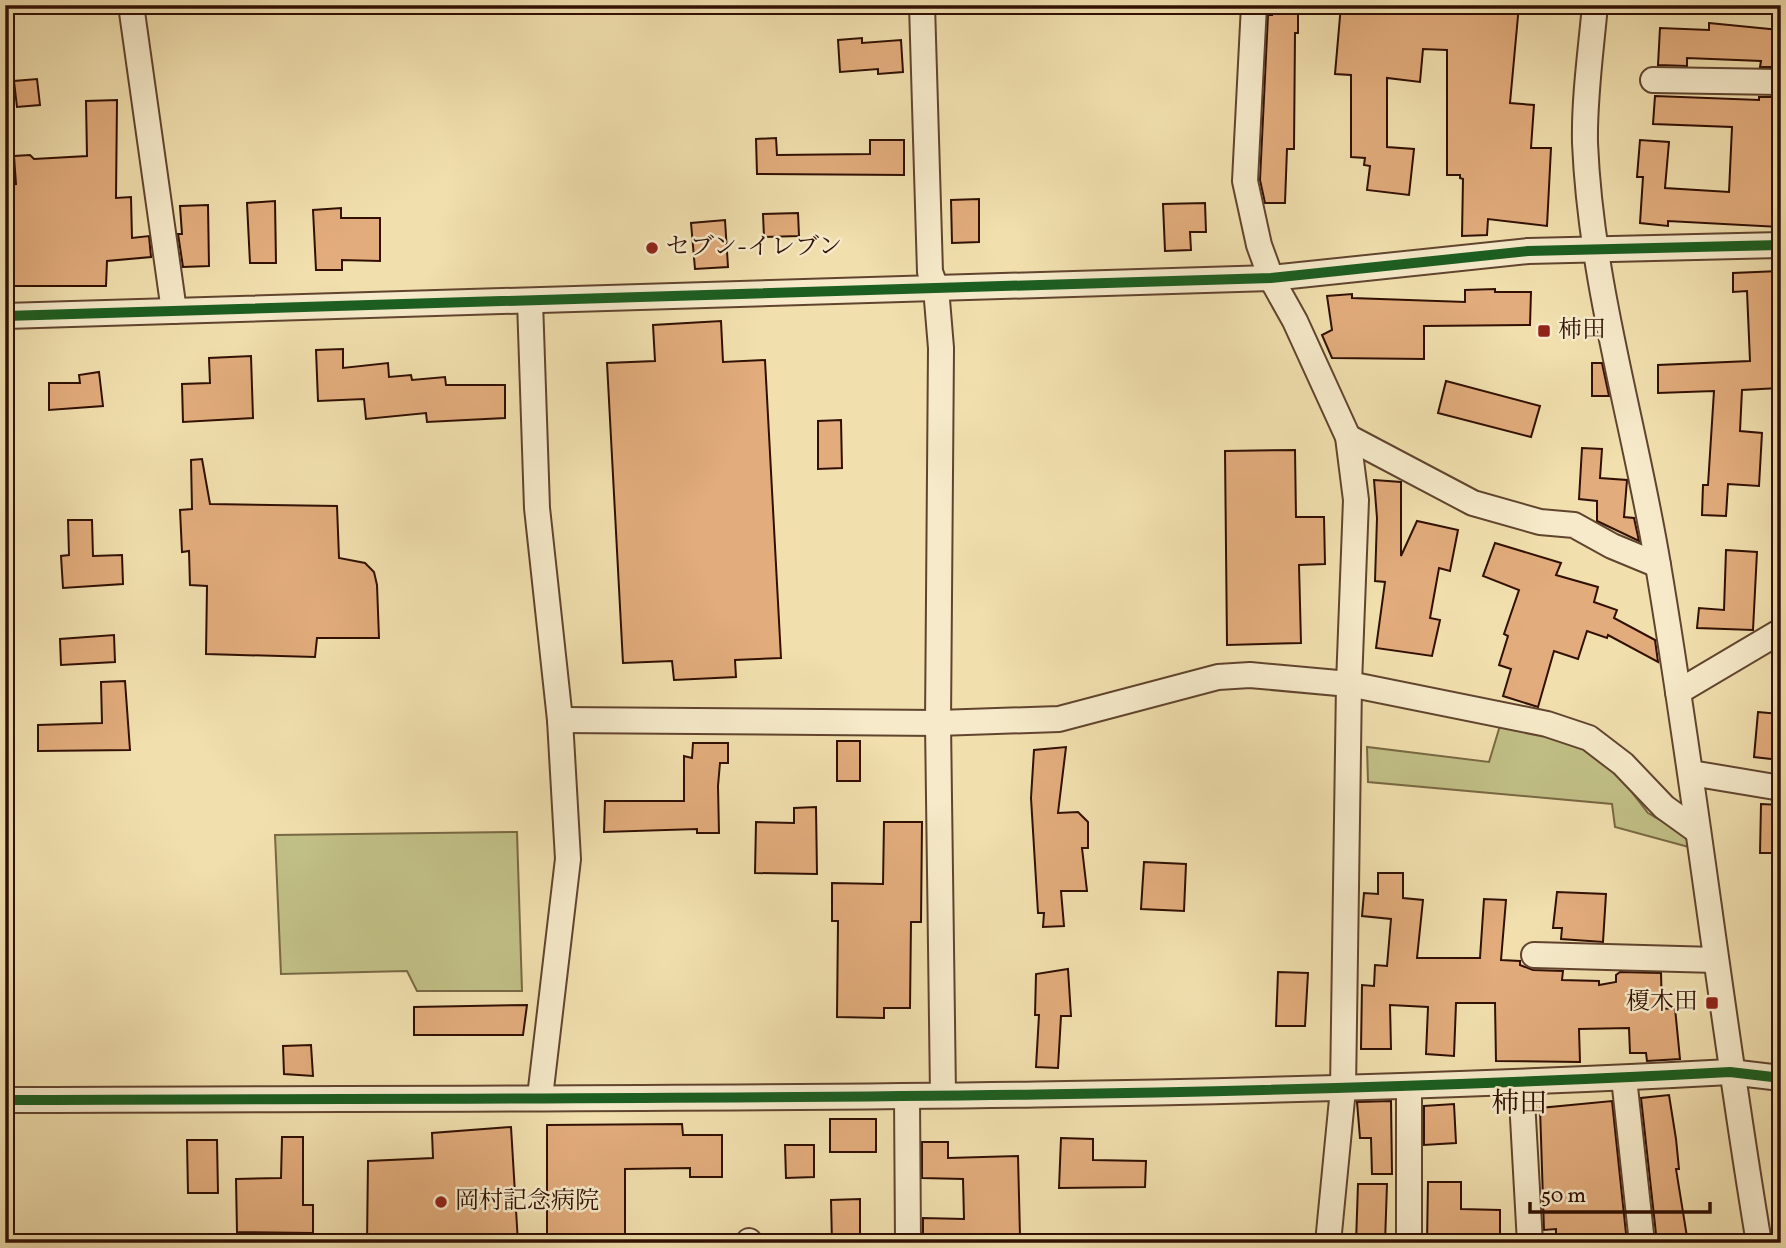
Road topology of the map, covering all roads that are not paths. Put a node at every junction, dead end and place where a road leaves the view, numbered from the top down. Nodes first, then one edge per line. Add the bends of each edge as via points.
1 (131, 5) edge
2 (922, 5) edge
3 (1254, 5) edge
4 (1595, 5) edge
5 (1653, 80) dead end
6 (1781, 82) edge
7 (1781, 245) edge
8 (1596, 248) junction
9 (1271, 278) junction
10 (936, 288) junction
11 (530, 301) junction
12 (174, 311) junction
13 (5, 316) edge
14 (1348, 437) junction
15 (1658, 565) junction
16 (1781, 631) edge
17 (1349, 684) junction
18 (1678, 692) junction
19 (560, 720) junction
20 (938, 723) junction
21 (1691, 773) junction
22 (1781, 788) edge
23 (1696, 830) junction
24 (1534, 955) dead end
25 (1716, 960) junction
26 (1730, 1072) junction
27 (1624, 1078) junction
28 (1781, 1078) edge
29 (1521, 1082) junction
30 (1409, 1086) junction
31 (1343, 1089) junction
32 (943, 1095) junction
33 (907, 1096) junction
34 (540, 1097) junction
35 (5, 1100) edge
36 (908, 1243) edge
37 (1328, 1243) edge
38 (1409, 1243) edge
39 (1530, 1243) edge
40 (1642, 1243) edge
41 (1759, 1243) edge

1 - 12 street
2 - 10 street via 930,272
3 - 9 street via 1245,181
4 - 8 street via 1585,141
5 - 6 street
7 - 8 street
8 - 9 street
8 - 15 street
9 - 10 street
9 - 14 street
10 - 11 street
10 - 20 street via 941,348
11 - 12 street
11 - 19 street via 537,508
12 - 13 street
14 - 15 street via 1473,503 1540,522 1574,525
14 - 17 street via 1356,500
15 - 18 street
16 - 18 street
17 - 20 street via 1250,675 1218,677 1059,719
17 - 23 street via 1547,723 1589,738
17 - 31 street
18 - 21 street
19 - 20 street
19 - 34 street via 568,859
20 - 32 street
21 - 22 street
21 - 23 street
23 - 25 street
24 - 25 street
25 - 26 street
26 - 27 street
26 - 28 street
26 - 41 street
27 - 29 street
27 - 40 street
29 - 30 street
29 - 39 street
30 - 31 street
30 - 38 street
31 - 32 street
31 - 37 street
32 - 33 street
33 - 34 street
33 - 36 street
34 - 35 street

